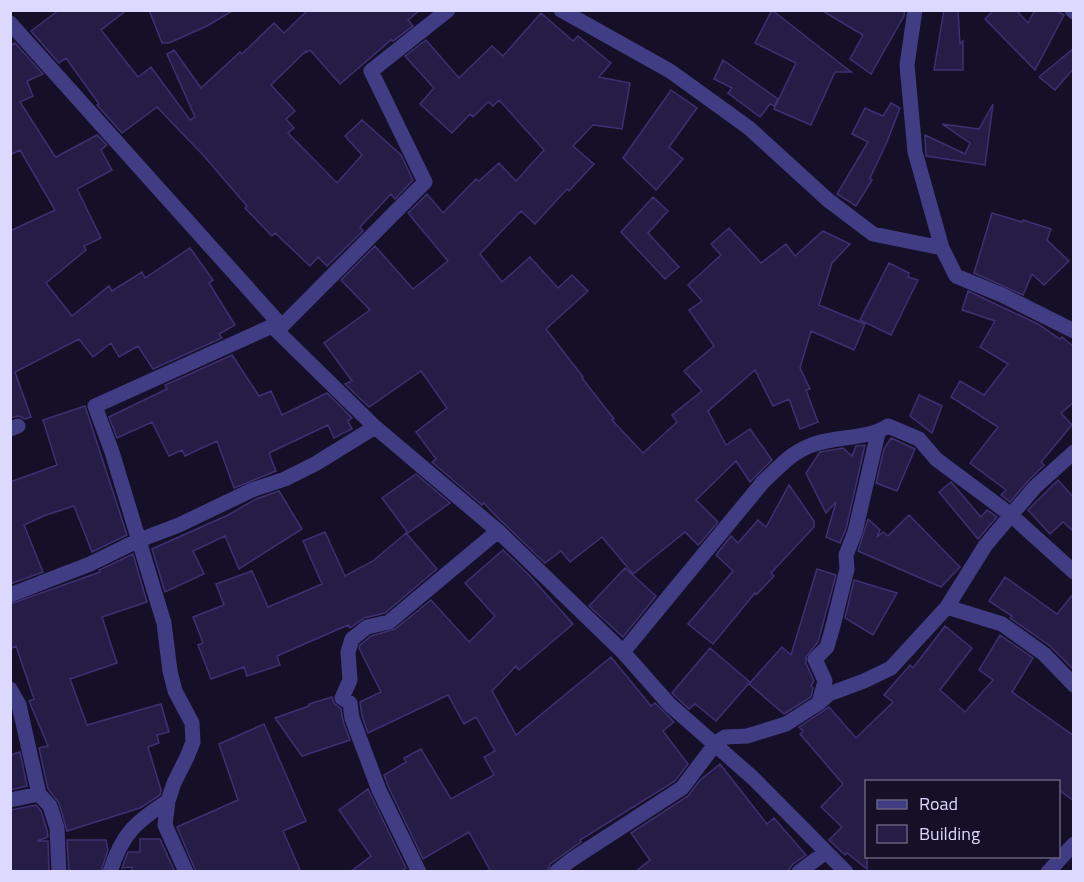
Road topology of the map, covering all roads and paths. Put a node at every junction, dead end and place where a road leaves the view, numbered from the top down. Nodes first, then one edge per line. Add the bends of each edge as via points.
1 (448, 10) edge
2 (561, 10) edge
3 (915, 10) edge
4 (10, 23) edge
5 (942, 248) junction
6 (278, 327) junction
7 (1074, 331) edge
8 (375, 427) junction
9 (878, 433) junction
10 (1074, 452) edge
11 (1011, 515) junction
12 (498, 531) junction
13 (137, 541) junction
14 (1073, 569) edge
15 (10, 595) edge
16 (947, 607) junction
17 (623, 652) junction
18 (1074, 684) edge
19 (10, 689) edge
20 (819, 703) junction
21 (716, 743) junction
22 (39, 794) junction
23 (10, 800) edge
24 (168, 801) junction
25 (1074, 844) edge
26 (826, 852) junction
27 (59, 872) edge
28 (110, 872) edge
29 (186, 872) edge
30 (419, 872) edge
31 (556, 872) edge
32 (799, 872) edge
33 (846, 872) edge
34 (1048, 872) edge

1 - 6 street via 372,71 426,182
2 - 5 street via 670,71 749,128 828,200 873,234
3 - 5 street via 907,65 915,152
4 - 6 street
5 - 7 street via 956,276
6 - 8 street
6 - 13 street via 95,406
8 - 12 street
8 - 13 street via 285,479
9 - 11 street via 888,426 919,440 936,459
9 - 17 street via 807,446 788,458
9 - 20 street via 846,555 847,569 833,627 827,647 815,659 825,681
10 - 11 street
11 - 14 street
11 - 16 street via 985,546
12 - 17 street
12 - 30 street via 389,622 368,627 352,639 348,652 350,680 342,698 350,703 379,790
13 - 15 street
13 - 24 street via 164,623 175,690 192,723 193,741
16 - 18 street via 1002,624 1044,654
16 - 20 street via 891,668 829,694
17 - 21 street via 669,704
19 - 22 street via 19,705
20 - 21 street via 786,724
21 - 26 street
21 - 31 street via 682,788
22 - 23 street
22 - 27 street via 50,806 57,828
24 - 28 street via 142,818 123,839
24 - 29 street via 165,825
25 - 34 street
26 - 32 street
26 - 33 street

